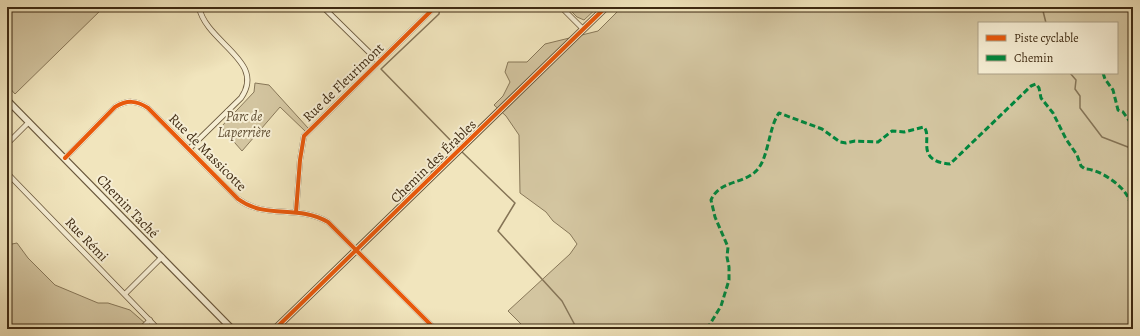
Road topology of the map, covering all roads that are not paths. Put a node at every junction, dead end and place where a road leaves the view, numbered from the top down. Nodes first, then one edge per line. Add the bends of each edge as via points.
1 (199, 7) edge
2 (323, 7) edge
3 (435, 7) edge
4 (562, 7) edge
5 (606, 7) edge
6 (583, 30) junction
7 (379, 62) junction
8 (7, 100) edge
9 (29, 122) junction
10 (7, 144) edge
11 (189, 149) junction
12 (65, 158) junction
13 (7, 173) edge
14 (296, 212) junction
15 (357, 250) junction
16 (162, 257) junction
17 (125, 294) junction
18 (150, 320) junction
19 (141, 329) edge
20 (158, 329) edge
21 (232, 329) edge
22 (275, 329) edge
23 (435, 329) edge

1 - 11 street via 208,27 245,67 248,80 241,98
2 - 7 street
3 - 7 street, Rue de Fleurimont
4 - 6 street
5 - 6 street, Chemin des Érables
6 - 15 street, Chemin des Érables
7 - 14 street, Rue de Fleurimont via 304,136
8 - 9 street, Chemin Taché
9 - 10 street
9 - 12 street, Chemin Taché
11 - 12 street, Rue de Massicotte via 148,108 138,102 129,101 108,113
11 - 14 street, Rue de Massicotte via 248,206 260,210
12 - 16 street, Chemin Taché
13 - 17 street, Rue Rémi
14 - 15 street, Rue de Massicotte via 318,216 328,222
15 - 22 street, Chemin des Érables
15 - 23 street, Rue de Massicotte
16 - 17 street
16 - 21 street, Chemin Taché
17 - 18 street, Rue Rémi
18 - 19 street
18 - 20 street, Rue Rémi

